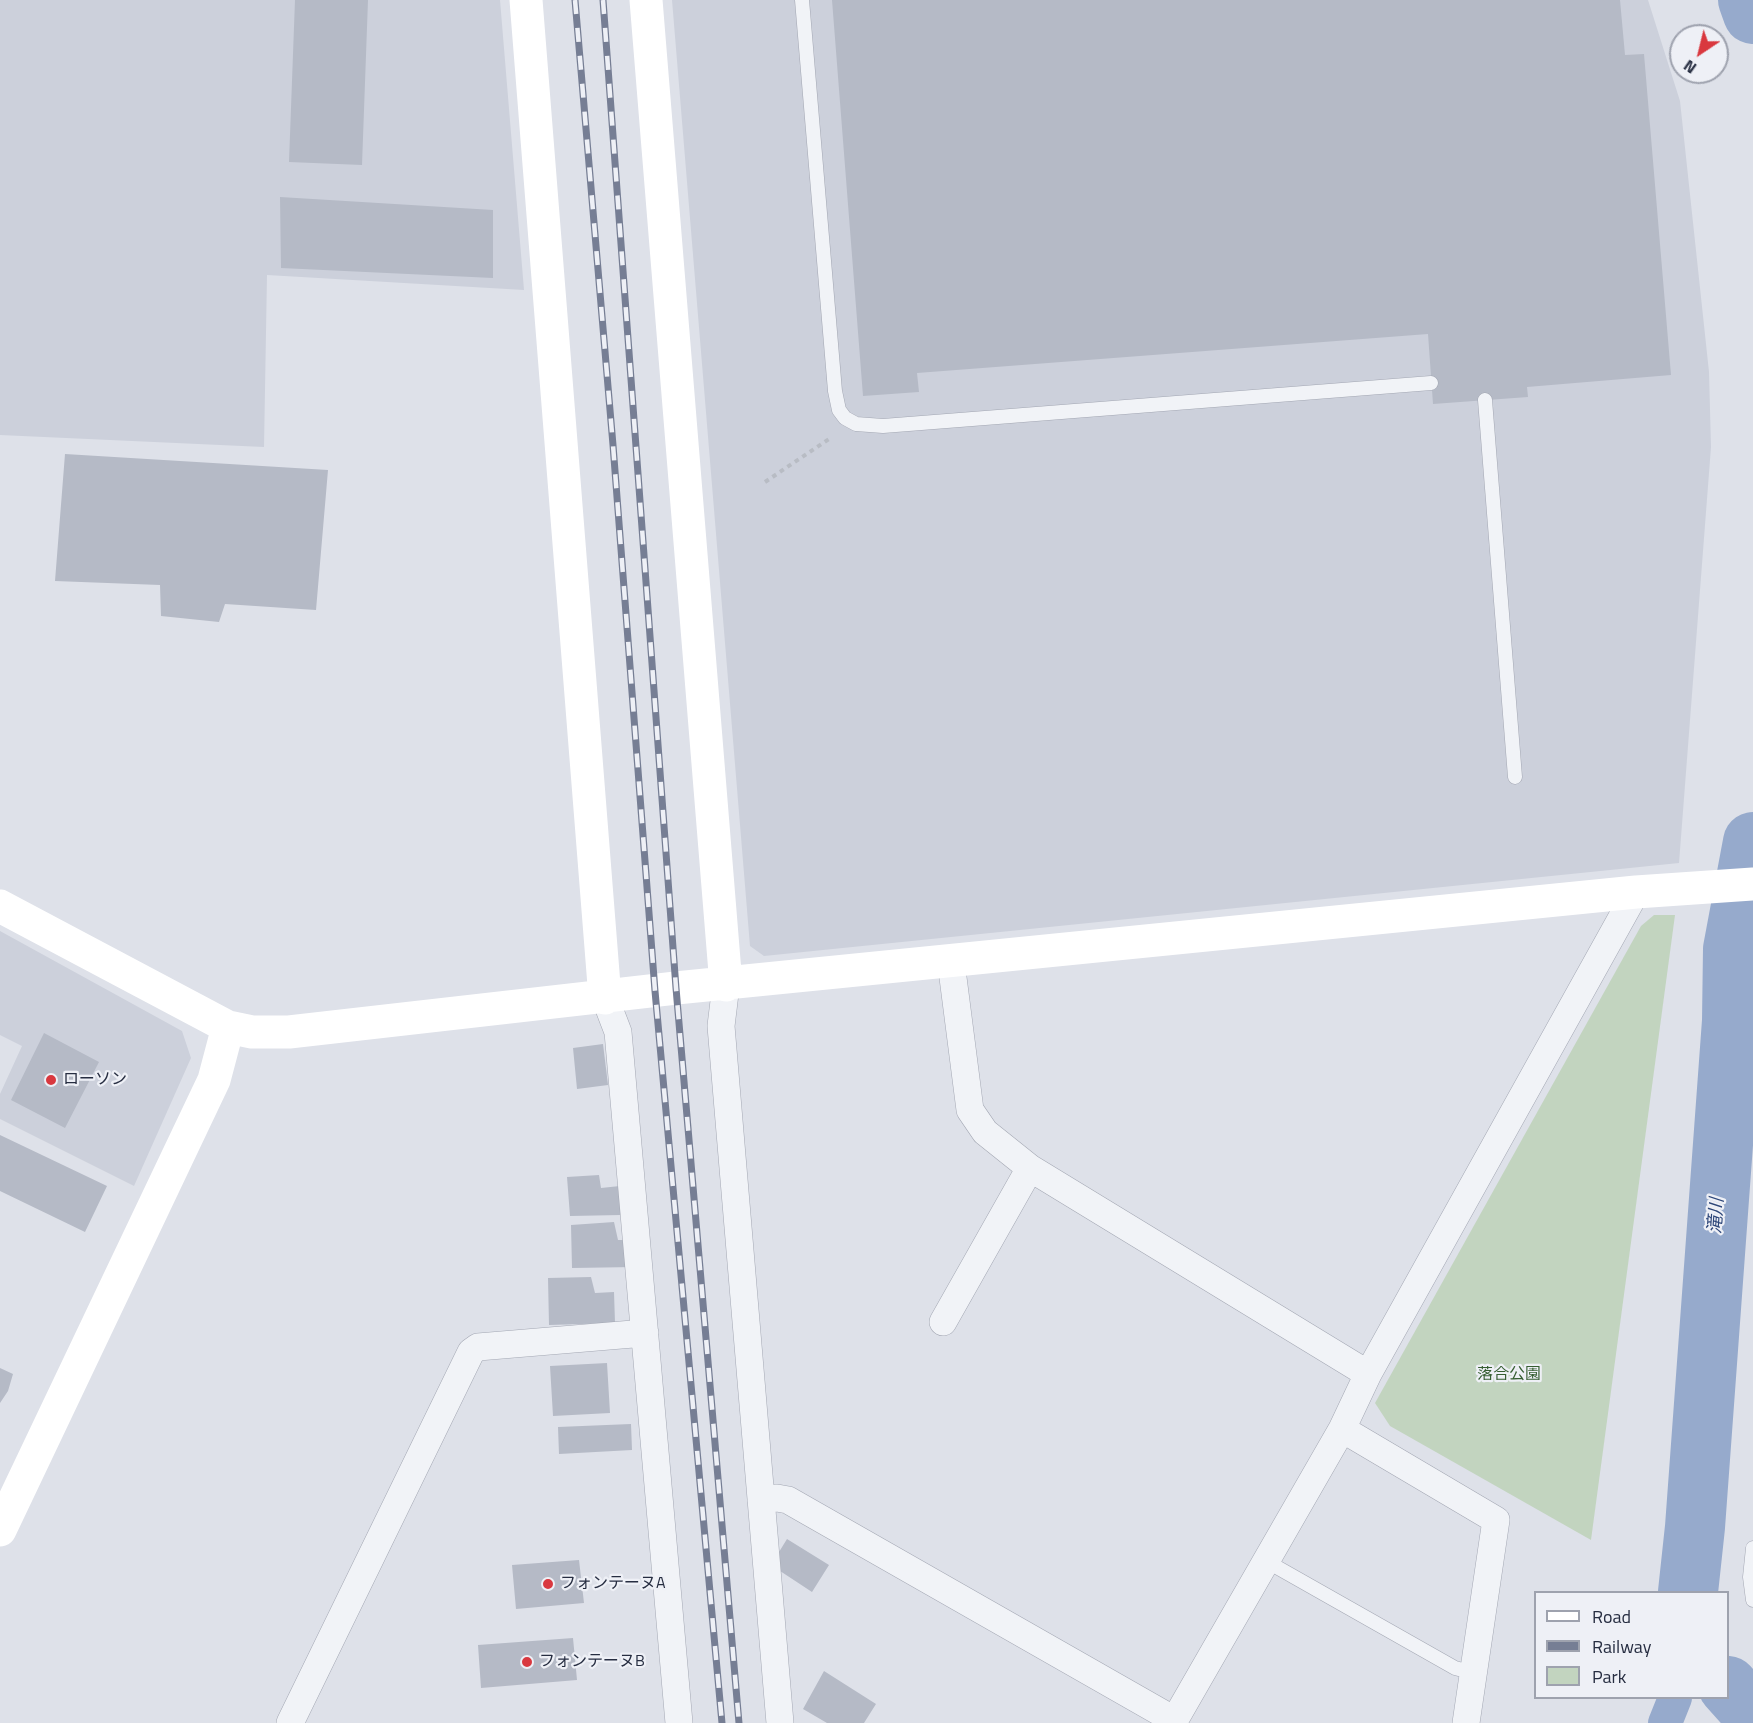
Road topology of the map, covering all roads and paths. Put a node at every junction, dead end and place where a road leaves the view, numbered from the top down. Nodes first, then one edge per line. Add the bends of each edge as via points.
1 (526, 0) edge
2 (646, 0) edge
3 (802, 0) edge
4 (1431, 383) dead end
5 (1485, 400) dead end
6 (845, 418) junction
7 (765, 482) dead end
8 (1515, 777) dead end
9 (1753, 884) edge
10 (1636, 892) junction
11 (0, 906) edge
12 (951, 962) junction
13 (726, 985) junction
14 (605, 998) junction
15 (228, 1027) junction
16 (1030, 1168) junction
17 (943, 1322) dead end
18 (645, 1333) junction
19 (1368, 1374) junction
20 (1342, 1429) junction
21 (762, 1500) junction
22 (0, 1530) edge
23 (1753, 1548) edge
24 (1266, 1561) junction
25 (1753, 1600) edge
26 (1474, 1673) junction
27 (1174, 1722) edge
28 (290, 1723) edge
29 (679, 1723) edge
30 (780, 1723) edge
31 (1466, 1723) edge

1 - 14 street
2 - 13 street
3 - 6 lane via 835,391
4 - 6 lane via 883,426 856,424
5 - 8 lane
6 - 7 path via 829,440
9 - 10 street
10 - 12 street
10 - 19 street
11 - 15 street
12 - 13 street
12 - 16 street via 970,1110 985,1132
13 - 14 street
13 - 21 street via 721,1026
14 - 15 street via 289,1032 252,1032
14 - 18 street via 618,1032
15 - 22 street via 214,1080
16 - 17 street
16 - 19 street
18 - 28 street via 478,1347 471,1352
18 - 29 street
19 - 20 street
20 - 24 street
20 - 26 street via 1496,1520
21 - 27 street via 789,1500
21 - 30 street
23 - 25 lane
24 - 26 lane via 1455,1668
24 - 27 street
26 - 31 street

